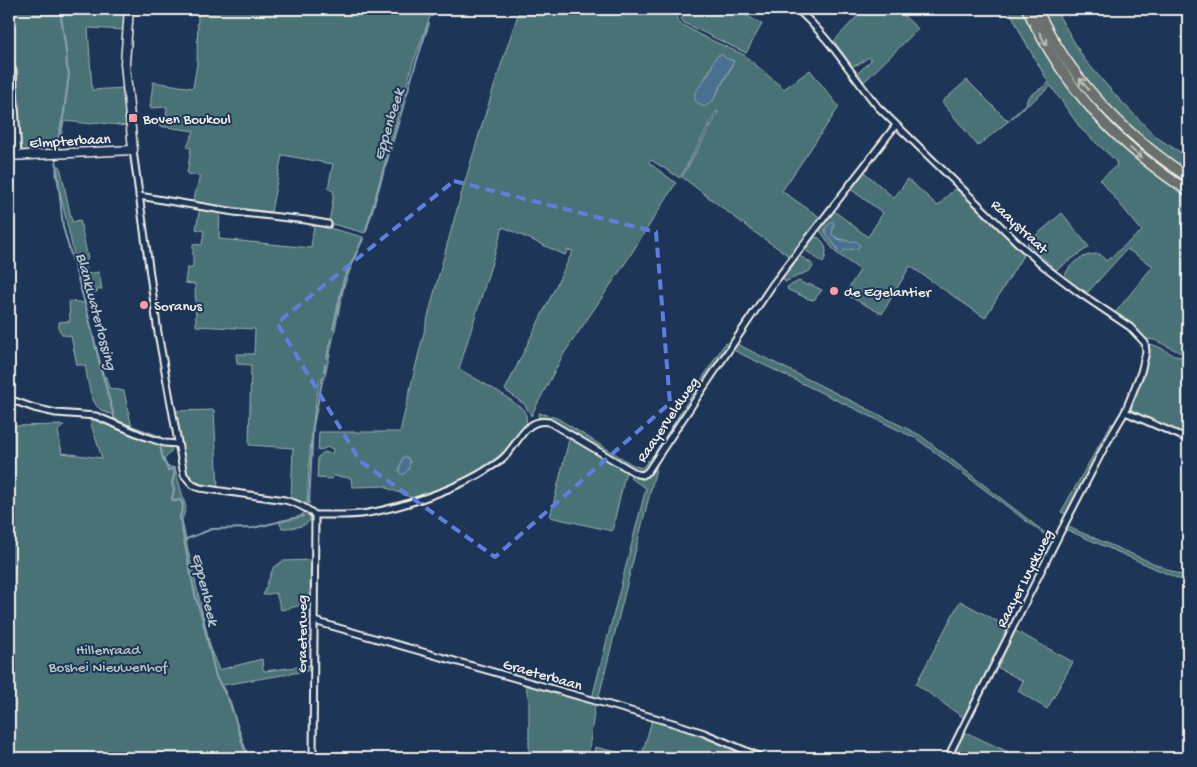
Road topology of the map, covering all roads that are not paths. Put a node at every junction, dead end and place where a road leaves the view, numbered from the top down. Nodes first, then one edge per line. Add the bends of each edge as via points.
1 (129, 9) edge
2 (797, 9) edge
3 (1027, 9) edge
4 (1037, 9) edge
5 (9, 63) edge
6 (896, 125) junction
7 (132, 150) junction
8 (9, 156) edge
9 (18, 156) junction
10 (1187, 182) edge
11 (139, 196) junction
12 (328, 224) dead end
13 (9, 399) edge
14 (1125, 412) junction
15 (1188, 439) edge
16 (177, 444) junction
17 (312, 513) junction
18 (314, 621) junction
19 (313, 758) edge
20 (763, 758) edge
21 (949, 758) edge

1 - 7 street via 125,63
2 - 6 street, Raaystraat via 824,35 861,86
3 -> 10 highway via 1060,68 1093,113 1134,151
10 -> 4 highway via 1133,136 1091,94 1060,52
5 - 9 street via 13,71
6 - 14 street, Raaystraat via 1026,250 1078,292 1130,327 1145,343 1141,372
6 - 17 street, Raayerveldweg via 773,284 648,472 636,474 549,422 542,421 528,426 502,460 464,483 367,514
7 - 9 street, Elmpterbaan
7 - 11 street
8 - 9 street, Elmpterbaan
11 - 12 street
11 - 16 street
13 - 16 street via 56,413 96,416 146,437
14 - 15 street
14 - 21 street, Raayer Luyckweg via 1060,533
16 - 17 street via 184,475 193,485 285,500
17 - 18 street, Graeterweg
18 - 19 street, Graeterweg
18 - 20 street, Graeterbaan via 673,723

